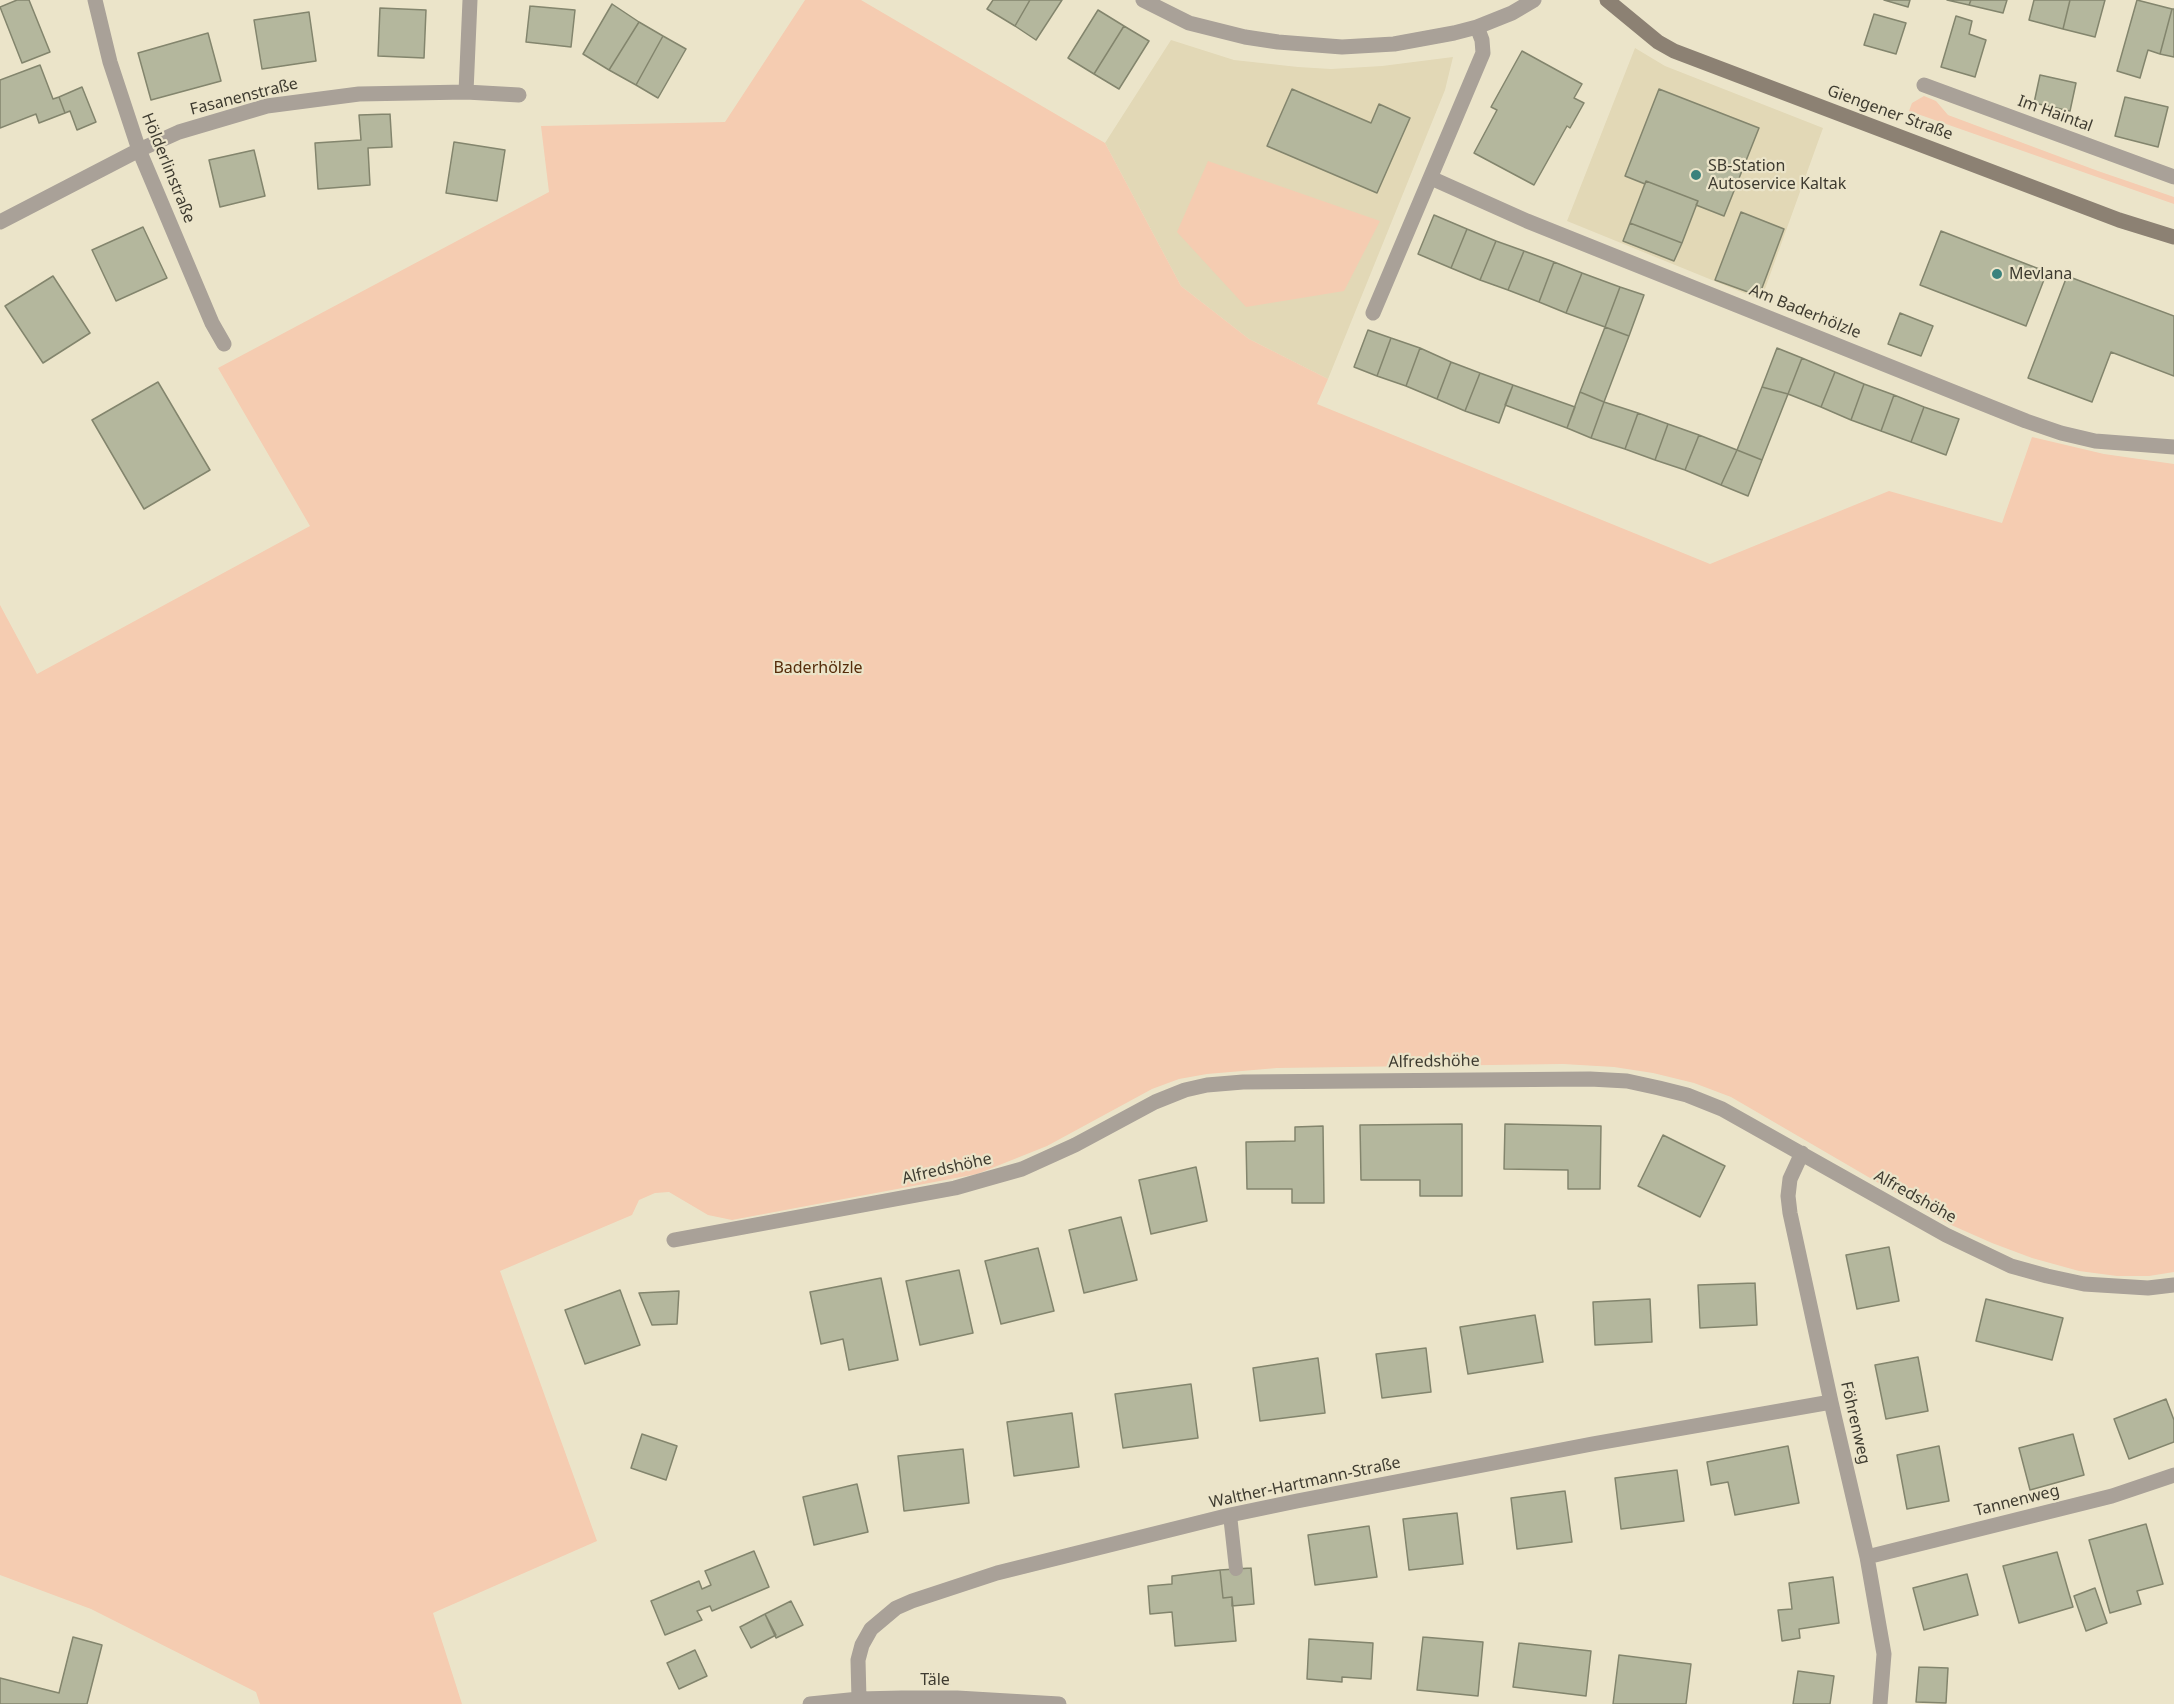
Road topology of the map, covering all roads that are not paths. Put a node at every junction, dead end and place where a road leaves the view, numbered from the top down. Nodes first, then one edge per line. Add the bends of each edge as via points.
1 (95, 0) edge
2 (470, 0) edge
3 (1143, 0) edge
4 (1534, 0) edge
5 (1607, 0) edge
6 (1477, 27) junction
7 (1924, 85) dead end
8 (466, 92) junction
9 (519, 95) dead end
10 (140, 150) junction
11 (2174, 177) edge
12 (1431, 178) junction
13 (0, 222) edge
14 (2174, 237) edge
15 (1373, 313) dead end
16 (224, 344) dead end
17 (2174, 447) edge
18 (1802, 1153) junction
19 (674, 1240) dead end
20 (2174, 1287) edge
21 (1831, 1402) junction
22 (2174, 1475) edge
23 (1230, 1515) junction
24 (1867, 1557) junction
25 (1236, 1569) dead end
26 (859, 1699) junction
27 (810, 1704) edge
28 (1059, 1704) edge
29 (1880, 1704) edge

1 - 10 street, Hölderlinstraße via 110,62
2 - 8 street
3 - 6 street via 1189,23 1245,37 1310,45 1385,45
4 - 6 street
5 - 14 main road, Giengener Straße via 1674,51 2119,220
6 - 12 street via 1483,53
7 - 11 street, Im Haintal
8 - 9 street, Fasanenstraße
8 - 10 street, Fasanenstraße via 359,94 267,106 179,132
10 - 13 street, Fasanenstraße
10 - 16 street, Hölderlinstraße
12 - 15 street
12 - 17 street, Am Baderhölzle via 1527,221 2026,422 2095,441
18 - 19 street, Alfredshöhe via 1722,1109 1687,1095 1627,1082 1578,1079 1225,1083 1175,1094 1022,1169 981,1181
18 - 20 street, Alfredshöhe via 1946,1235 2011,1266 2084,1284
18 - 21 street, Föhrenweg via 1790,1179 1788,1196
21 - 23 street, Walther-Hartmann-Straße
21 - 24 street, Föhrenweg
22 - 24 street, Tannenweg via 2112,1496
23 - 25 lane
23 - 26 street, Walther-Hartmann-Straße via 997,1573 933,1592 896,1608 871,1629 862,1645 858,1660
24 - 29 street, Föhrenweg via 1884,1654
26 - 27 street, Täle
26 - 28 street, Täle via 957,1698

